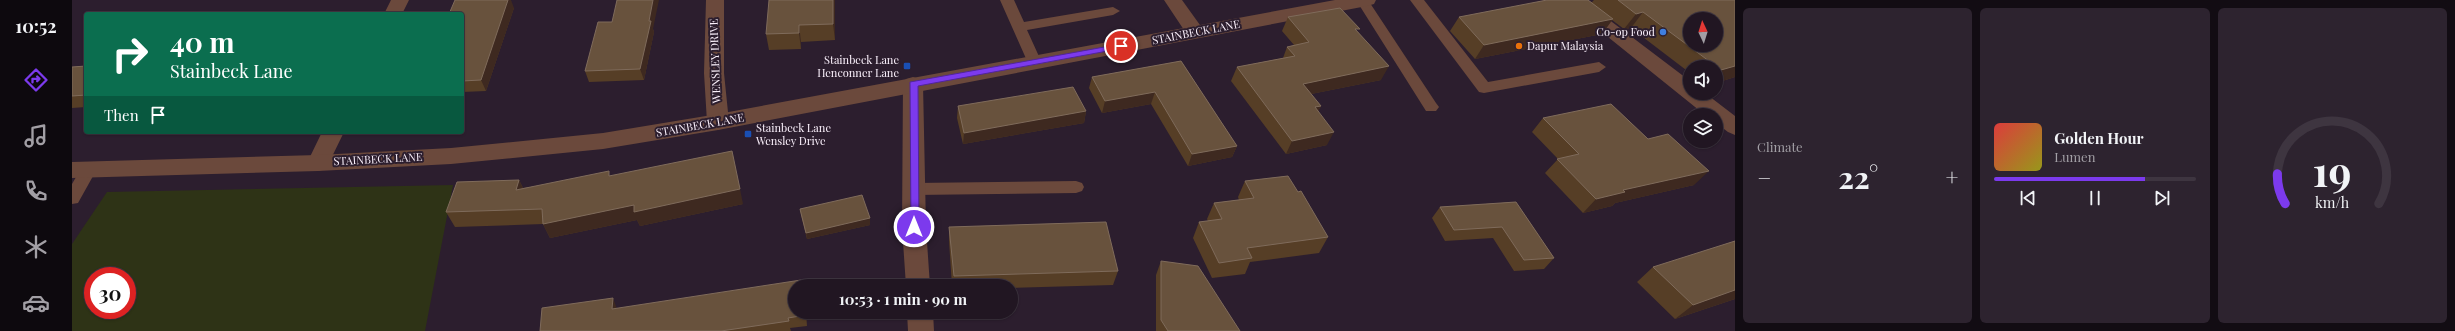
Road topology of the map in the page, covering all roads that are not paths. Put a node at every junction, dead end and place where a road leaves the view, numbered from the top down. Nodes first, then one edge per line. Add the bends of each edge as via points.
1 (400, 0) edge
2 (715, 0) edge
3 (1007, 0) edge
4 (1173, 0) edge
5 (1364, 0) edge
6 (1417, 0) edge
7 (1571, 0) edge
8 (1113, 11) dead end
9 (394, 12) edge
10 (1019, 27) junction
11 (1195, 32) junction
12 (1035, 63) junction
13 (1599, 67) dead end
14 (913, 84) junction
15 (1683, 86) edge
16 (1701, 100) edge
17 (1431, 107) dead end
18 (718, 122) junction
19 (1735, 127) edge
20 (332, 134) edge
21 (318, 162) junction
22 (80, 169) edge
23 (1076, 188) dead end
24 (914, 189) junction
25 (72, 198) edge
26 (918, 279) edge
27 (920, 319) edge
28 (921, 331) edge

1 - 9 street
2 - 18 street, WENSLEY DRIVE via 714,73
3 - 10 lane
4 - 11 street
5 - 11 street, STAINBECK LANE
5 - 17 lane
6 - 13 lane via 1484,88
7 - 15 street
8 - 10 lane
10 - 12 lane
11 - 12 street, STAINBECK LANE
12 - 14 street, STAINBECK LANE
14 - 18 street, STAINBECK LANE
14 - 24 street
16 - 19 street
18 - 21 street, STAINBECK LANE via 538,149
20 - 21 street
21 - 22 street, STAINBECK LANE
22 - 25 lane
23 - 24 lane
24 - 26 street
27 - 28 street

